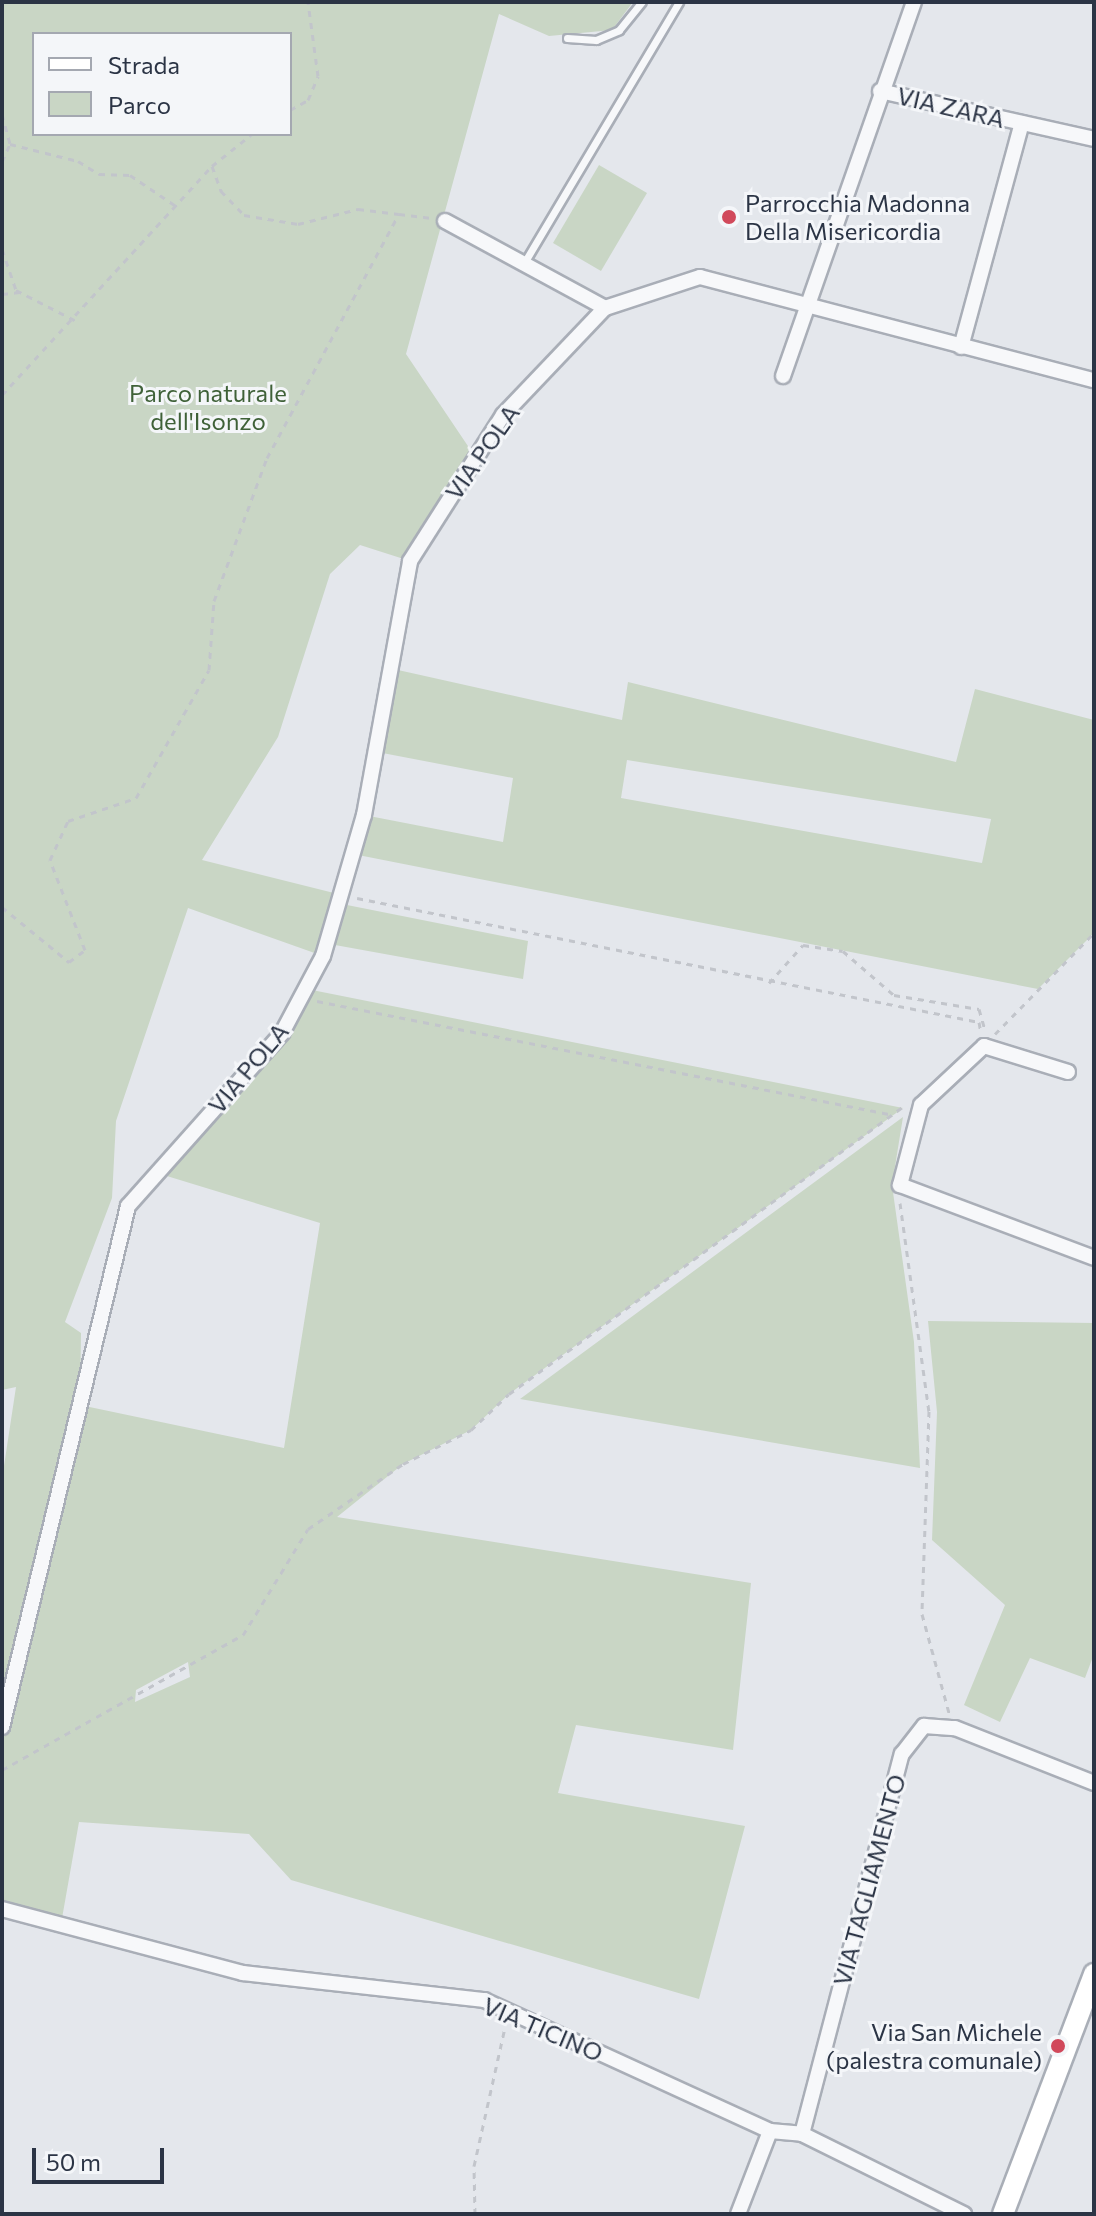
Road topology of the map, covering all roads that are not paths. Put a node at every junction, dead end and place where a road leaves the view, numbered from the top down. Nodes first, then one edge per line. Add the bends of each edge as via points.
1 (642, 2) edge
2 (678, 2) edge
3 (914, 2) edge
4 (567, 38) dead end
5 (880, 91) junction
6 (1022, 123) junction
7 (1094, 139) edge
8 (445, 221) road end
9 (524, 263) junction
10 (605, 308) junction
11 (805, 309) junction
12 (961, 347) junction
13 (783, 376) dead end
14 (1094, 380) edge
15 (1068, 1072) dead end
16 (1094, 1258) edge
17 (2, 1727) edge
18 (1094, 1783) edge
19 (2, 1909) edge
20 (1092, 1985) edge
21 (770, 2131) junction
22 (802, 2134) junction
23 (738, 2214) edge
24 (964, 2214) edge
25 (1004, 2214) edge

1 - 4 lane via 619,30 596,40
2 - 9 lane
3 - 5 street
5 - 6 street, VIA ZARA
5 - 11 street
6 - 7 street, VIA ZARA
6 - 12 street, VIA ZARA
8 - 9 street
9 - 10 street
10 - 11 street, VIA POLA via 700,277
10 - 17 street, VIA POLA via 503,415 410,561 342,895 302,998 282,1033 128,1206
11 - 12 street, VIA POLA
11 - 13 street
12 - 14 street, VIA POLA
15 - 16 street via 984,1046 921,1105 900,1185
18 - 22 street, VIA TAGLIAMENTO via 955,1728 924,1726 902,1754
19 - 21 street, VIA TICINO via 243,1973 484,2000
20 - 25 main road
21 - 22 street, VIA TICINO
21 - 23 street
22 - 24 street, VIA TICINO

